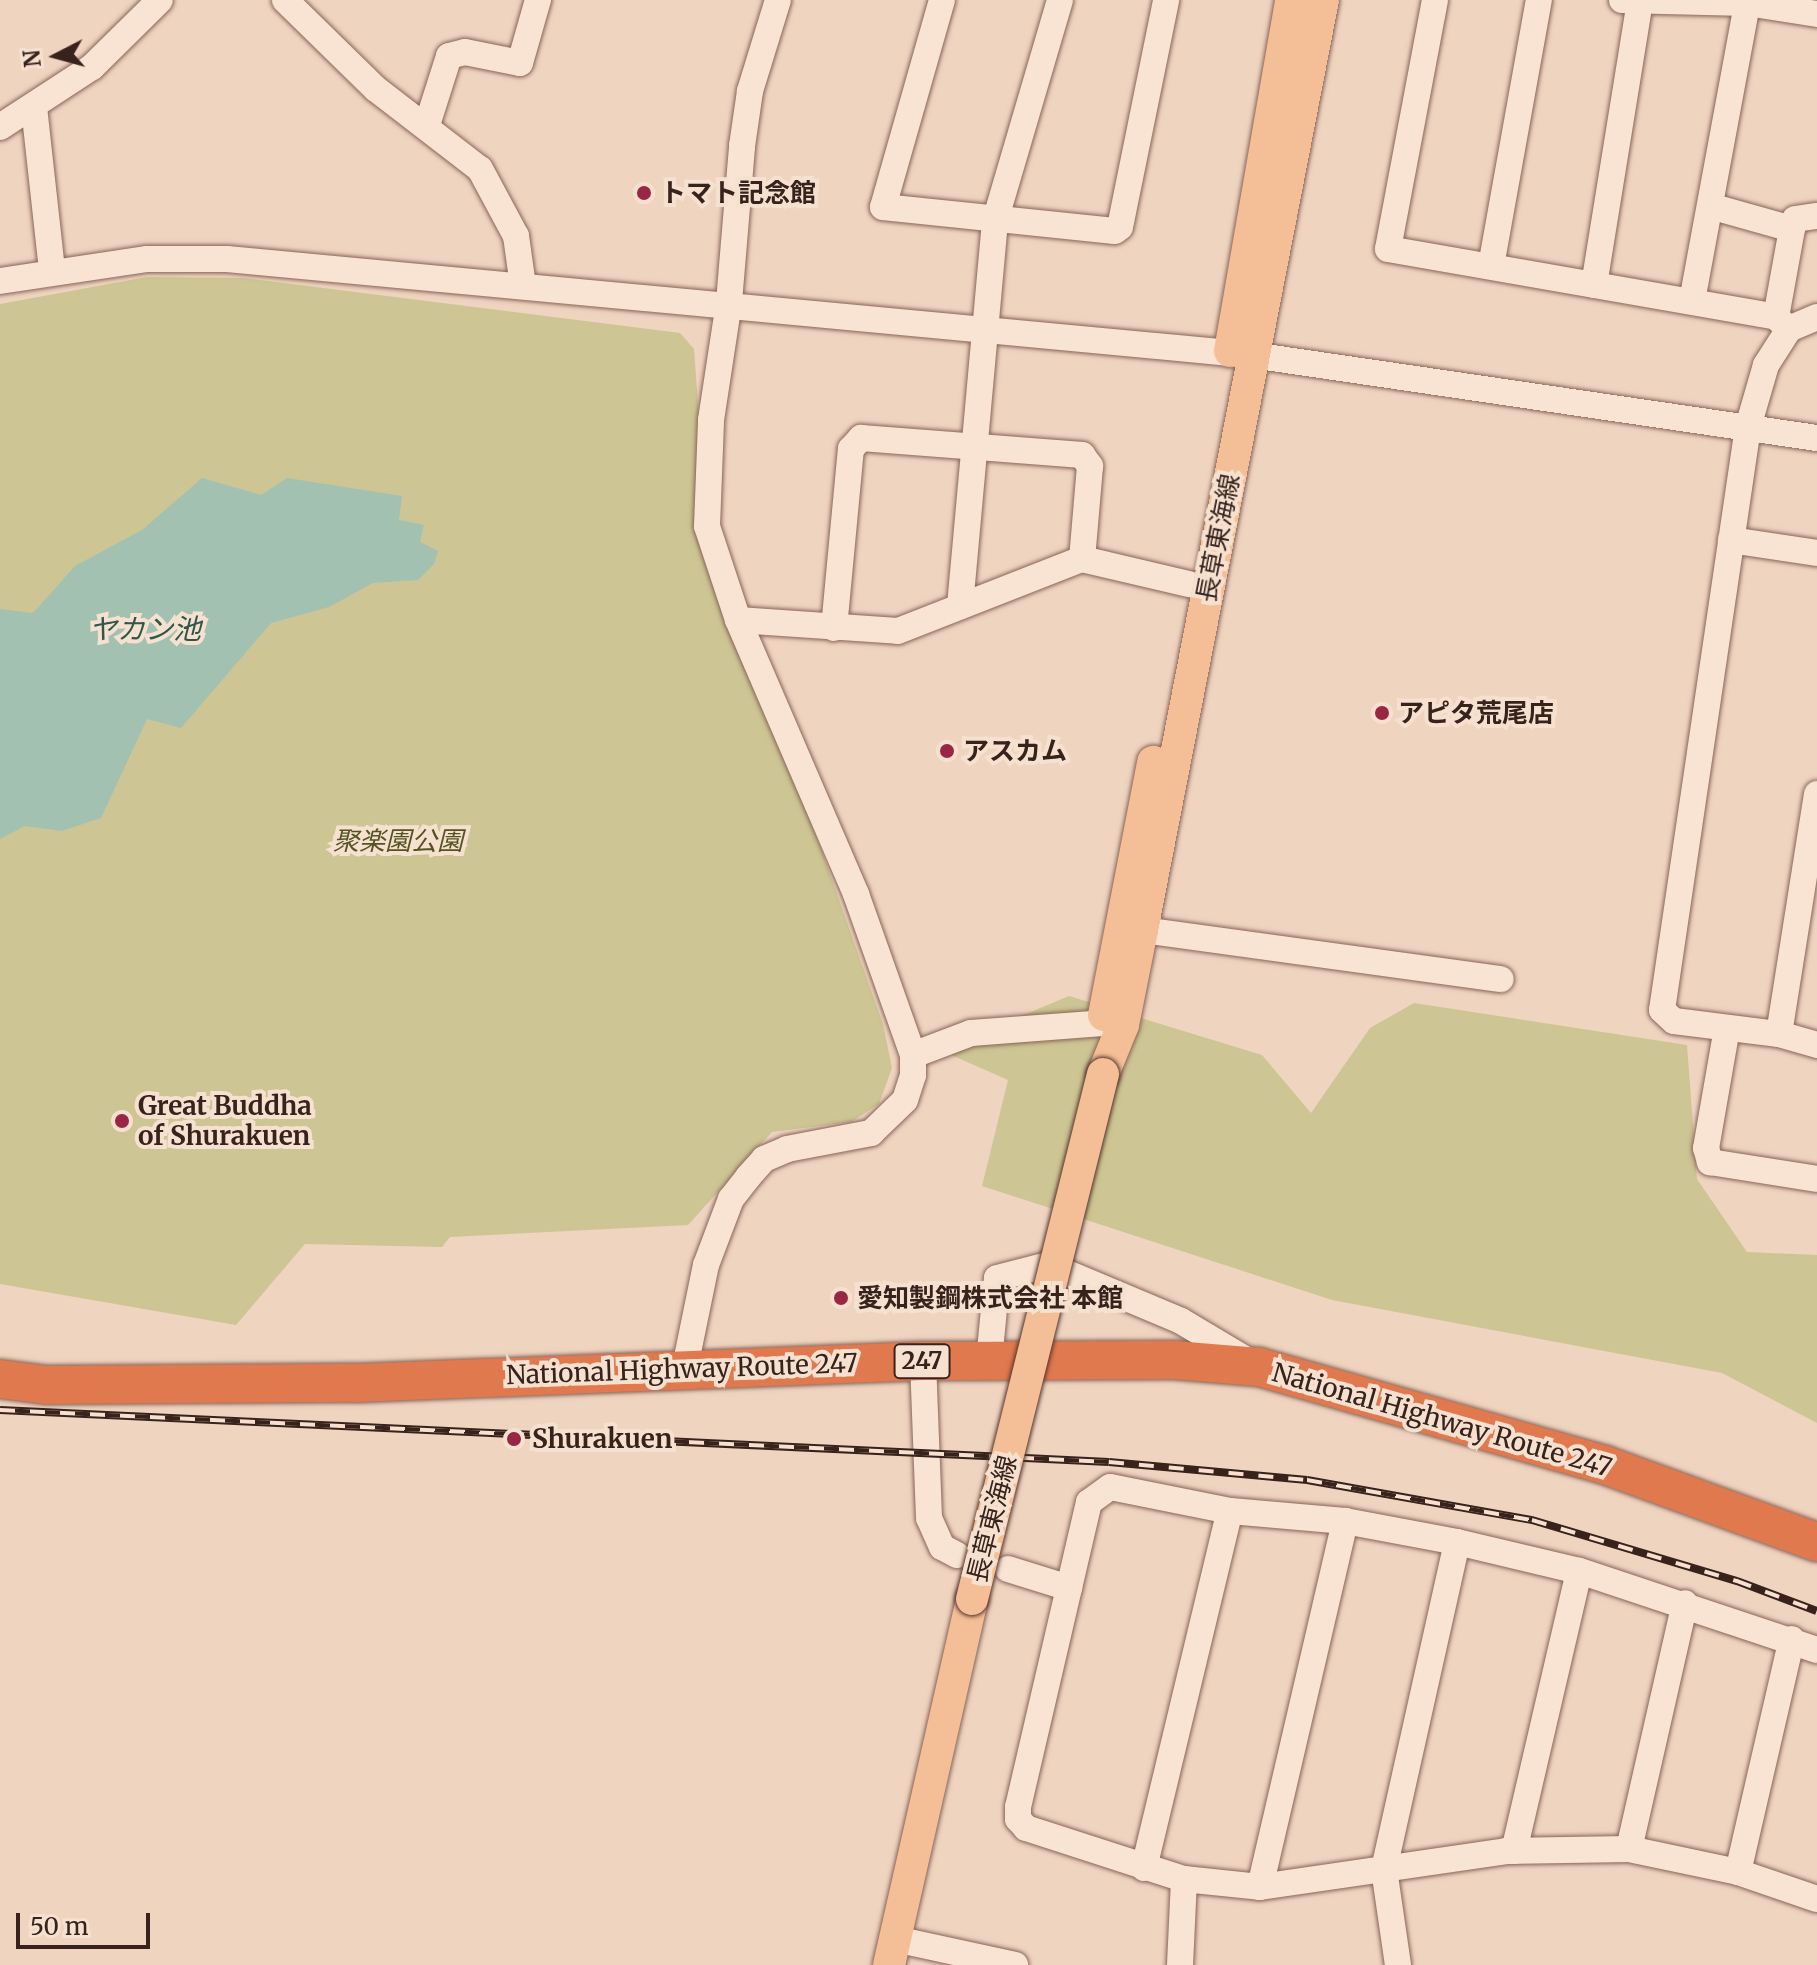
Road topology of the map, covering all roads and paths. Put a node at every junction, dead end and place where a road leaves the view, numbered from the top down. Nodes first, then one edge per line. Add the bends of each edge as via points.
1 (160, 0) edge
2 (285, 0) edge
3 (538, 0) edge
4 (778, 0) edge
5 (942, 0) edge
6 (1060, 0) edge
7 (1166, 0) edge
8 (1291, 0) edge
9 (1323, 0) edge
10 (1435, 0) edge
11 (1539, 0) edge
12 (1634, 1) edge
13 (1753, 2) edge
14 (1817, 14) edge
15 (34, 107) junction
16 (427, 125) junction
17 (0, 127) edge
18 (1710, 206) junction
19 (1817, 216) edge
20 (995, 221) junction
21 (1792, 229) junction
22 (1491, 266) junction
23 (52, 271) junction
24 (0, 281) edge
25 (1594, 285) junction
26 (523, 286) junction
27 (1692, 301) junction
28 (729, 302) junction
29 (1817, 317) edge
30 (1782, 323) junction
31 (988, 329) junction
32 (1241, 354) junction
33 (1748, 427) junction
34 (1817, 438) edge
35 (976, 445) junction
36 (1731, 540) junction
37 (1817, 553) edge
38 (1082, 559) junction
39 (1189, 584) junction
40 (960, 606) junction
41 (738, 620) junction
42 (834, 628) junction
43 (1817, 794) edge
44 (1142, 930) junction
45 (1501, 979) dead end
46 (1103, 1023) junction
47 (1727, 1028) junction
48 (1779, 1034) junction
49 (1817, 1045) edge
50 (913, 1055) junction
51 (1103, 1074) junction
52 (1817, 1179) edge
53 (923, 1361) junction
54 (989, 1361) junction
55 (685, 1367) junction
56 (1259, 1367) junction
57 (0, 1379) edge
58 (1230, 1511) junction
59 (1345, 1521) junction
60 (1457, 1542) junction
61 (1817, 1542) edge
62 (957, 1555) dead end
63 (1008, 1569) dead end
64 (1579, 1571) junction
65 (1069, 1588) junction
66 (1685, 1603) junction
67 (1792, 1639) junction
68 (1817, 1650) edge
69 (1629, 1849) junction
70 (1514, 1851) junction
71 (1144, 1868) junction
72 (1384, 1869) junction
73 (1738, 1872) junction
74 (1184, 1879) junction
75 (1260, 1887) junction
76 (1817, 1899) edge
77 (892, 1952) edge
78 (1015, 1965) edge
79 (1180, 1965) edge
80 (1398, 1965) edge

1 - 15 street via 92,67
2 - 16 street via 376,89
3 - 16 street via 520,63 465,52 449,56
4 - 28 street via 747,107
5 - 20 street via 883,207
6 - 20 street
7 - 20 street via 1120,227
8 - 32 main road, 長草東海線
9 - 32 main road, 長草東海線
10 - 22 street via 1388,249
11 - 22 street
12 - 13 street
12 - 25 street
13 - 14 street
13 - 18 street
15 - 17 street
15 - 23 street
16 - 26 street via 480,169 516,236
18 - 21 street
18 - 27 street
19 - 21 street via 1795,219
20 - 31 street
21 - 30 street
22 - 25 street
23 - 24 street
23 - 26 street via 203,257
25 - 27 street
26 - 28 street
27 - 30 street
28 - 31 street
28 - 41 street via 711,420 707,526
29 - 30 street
30 - 33 street
31 - 32 street
31 - 35 street
32 - 33 street
32 - 39 main road, 長草東海線
32 - 44 main road, 長草東海線
33 - 34 street
33 - 36 street
35 - 38 street via 1082,455 1090,466
35 - 40 street
35 - 42 street via 861,438 855,443
36 - 37 street
36 - 47 street via 1662,1010 1674,1021
38 - 39 street
38 - 40 street
39 - 46 main road, 長草東海線
40 - 42 street via 898,631
41 - 42 street
41 - 50 street via 856,894
43 - 48 street
44 - 45 street
44 - 51 main road, 長草東海線 via 1123,1025
46 - 50 street via 971,1033
46 - 51 main road, 長草東海線
47 - 48 street
47 - 52 street via 1706,1148 1710,1162
48 - 49 street
50 - 55 street via 905,1100 871,1133 787,1149 764,1159 731,1199 706,1265
51 - 77 main road, 長草東海線, bridge via 972,1599
53 - 54 highway, National Highway Route 247 / 247
53 - 55 highway, National Highway Route 247 / 247
53 - 62 street via 929,1518 942,1547
54 - 56 highway, National Highway Route 247 / 247 via 1174,1360
54 - 56 street via 997,1278 1048,1265 1181,1321
55 - 57 highway, National Highway Route 247 / 247 via 357,1383 47,1385
56 - 61 highway, National Highway Route 247 / 247 via 1605,1465
58 - 59 street
58 - 65 street via 1121,1485 1100,1491 1089,1502
58 - 71 street
59 - 60 street
59 - 75 street
60 - 64 street
60 - 72 street
63 - 65 street
64 - 66 street
64 - 70 street
65 - 71 street via 1018,1819 1026,1828
66 - 67 street
66 - 69 street
67 - 68 street
67 - 73 street
69 - 70 street
69 - 73 street
70 - 72 street
71 - 74 street
72 - 75 street
72 - 80 street
73 - 76 street
74 - 75 street
74 - 79 street
77 - 78 street

